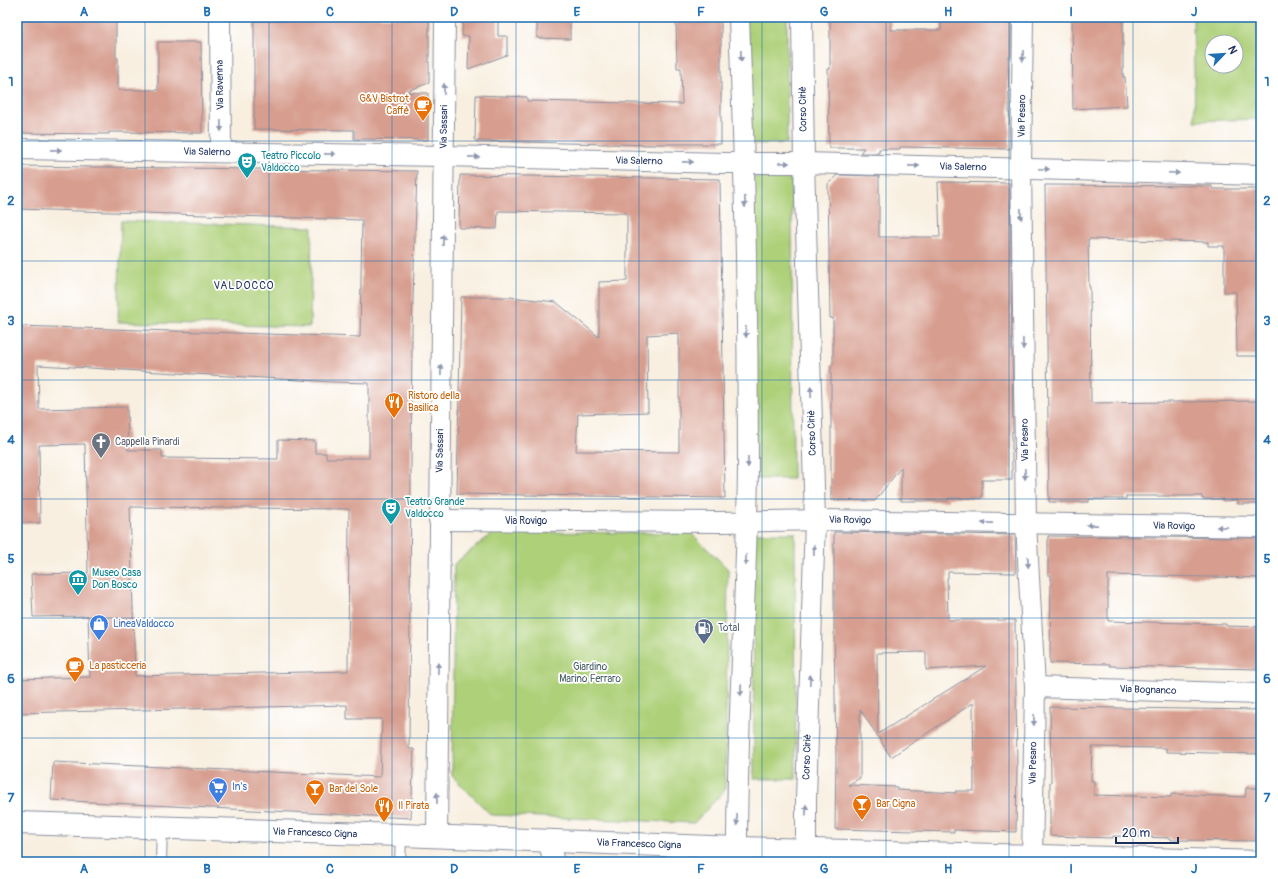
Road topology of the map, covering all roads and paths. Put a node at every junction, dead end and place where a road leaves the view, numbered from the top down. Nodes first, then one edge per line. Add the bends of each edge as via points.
1 (220, 17) edge
2 (445, 17) edge
3 (739, 17) edge
4 (802, 17) edge
5 (1023, 17) edge
6 (17, 149) edge
7 (221, 152) junction
8 (444, 156) junction
9 (745, 163) junction
10 (804, 163) junction
11 (1021, 168) junction
12 (1261, 175) edge
13 (440, 520) junction
14 (815, 520) junction
15 (747, 521) junction
16 (1026, 524) junction
17 (1261, 527) edge
18 (1035, 687) junction
19 (1261, 694) edge
20 (17, 823) edge
21 (162, 828) junction
22 (401, 835) junction
23 (437, 837) junction
24 (548, 840) junction
25 (737, 848) junction
26 (806, 856) edge
27 (1032, 859) edge
28 (161, 862) edge
29 (400, 862) edge
30 (554, 862) edge
31 (1261, 862) edge

1 -> 7 street, Via Ravenna
8 -> 2 street, Via Sassari
3 -> 9 street
4 - 10 street, Corso Ciriè
5 -> 11 street, Via Pesaro
6 -> 7 street, Via Salerno
7 -> 8 street, Via Salerno
8 -> 9 street, Via Salerno
13 -> 8 street, Via Sassari
9 -> 10 street, Via Salerno
9 -> 15 street
10 -> 11 street, Via Salerno
14 -> 10 street, Corso Ciriè
11 -> 12 street, Via Salerno
11 -> 16 street, Via Pesaro
13 - 15 street, Via Rovigo
23 -> 13 street, Via Sassari
14 - 15 street, Via Rovigo
16 -> 14 street, Via Rovigo
26 -> 14 street, Corso Ciriè
15 -> 25 street
17 -> 16 street, Via Rovigo
16 -> 18 street, Via Pesaro
18 - 19 street, Via Bognanco
18 -> 27 street, Via Pesaro
20 - 21 street, Via Francesco Cigna
21 - 22 street, Via Francesco Cigna
21 - 28 lane
22 - 23 street, Via Francesco Cigna
22 - 29 lane
23 - 24 street, Via Francesco Cigna
24 - 25 street, Via Francesco Cigna
24 - 30 street
25 - 26 street, Via Francesco Cigna
26 - 27 street, Via Francesco Cigna
27 - 31 street, Via Francesco Cigna

